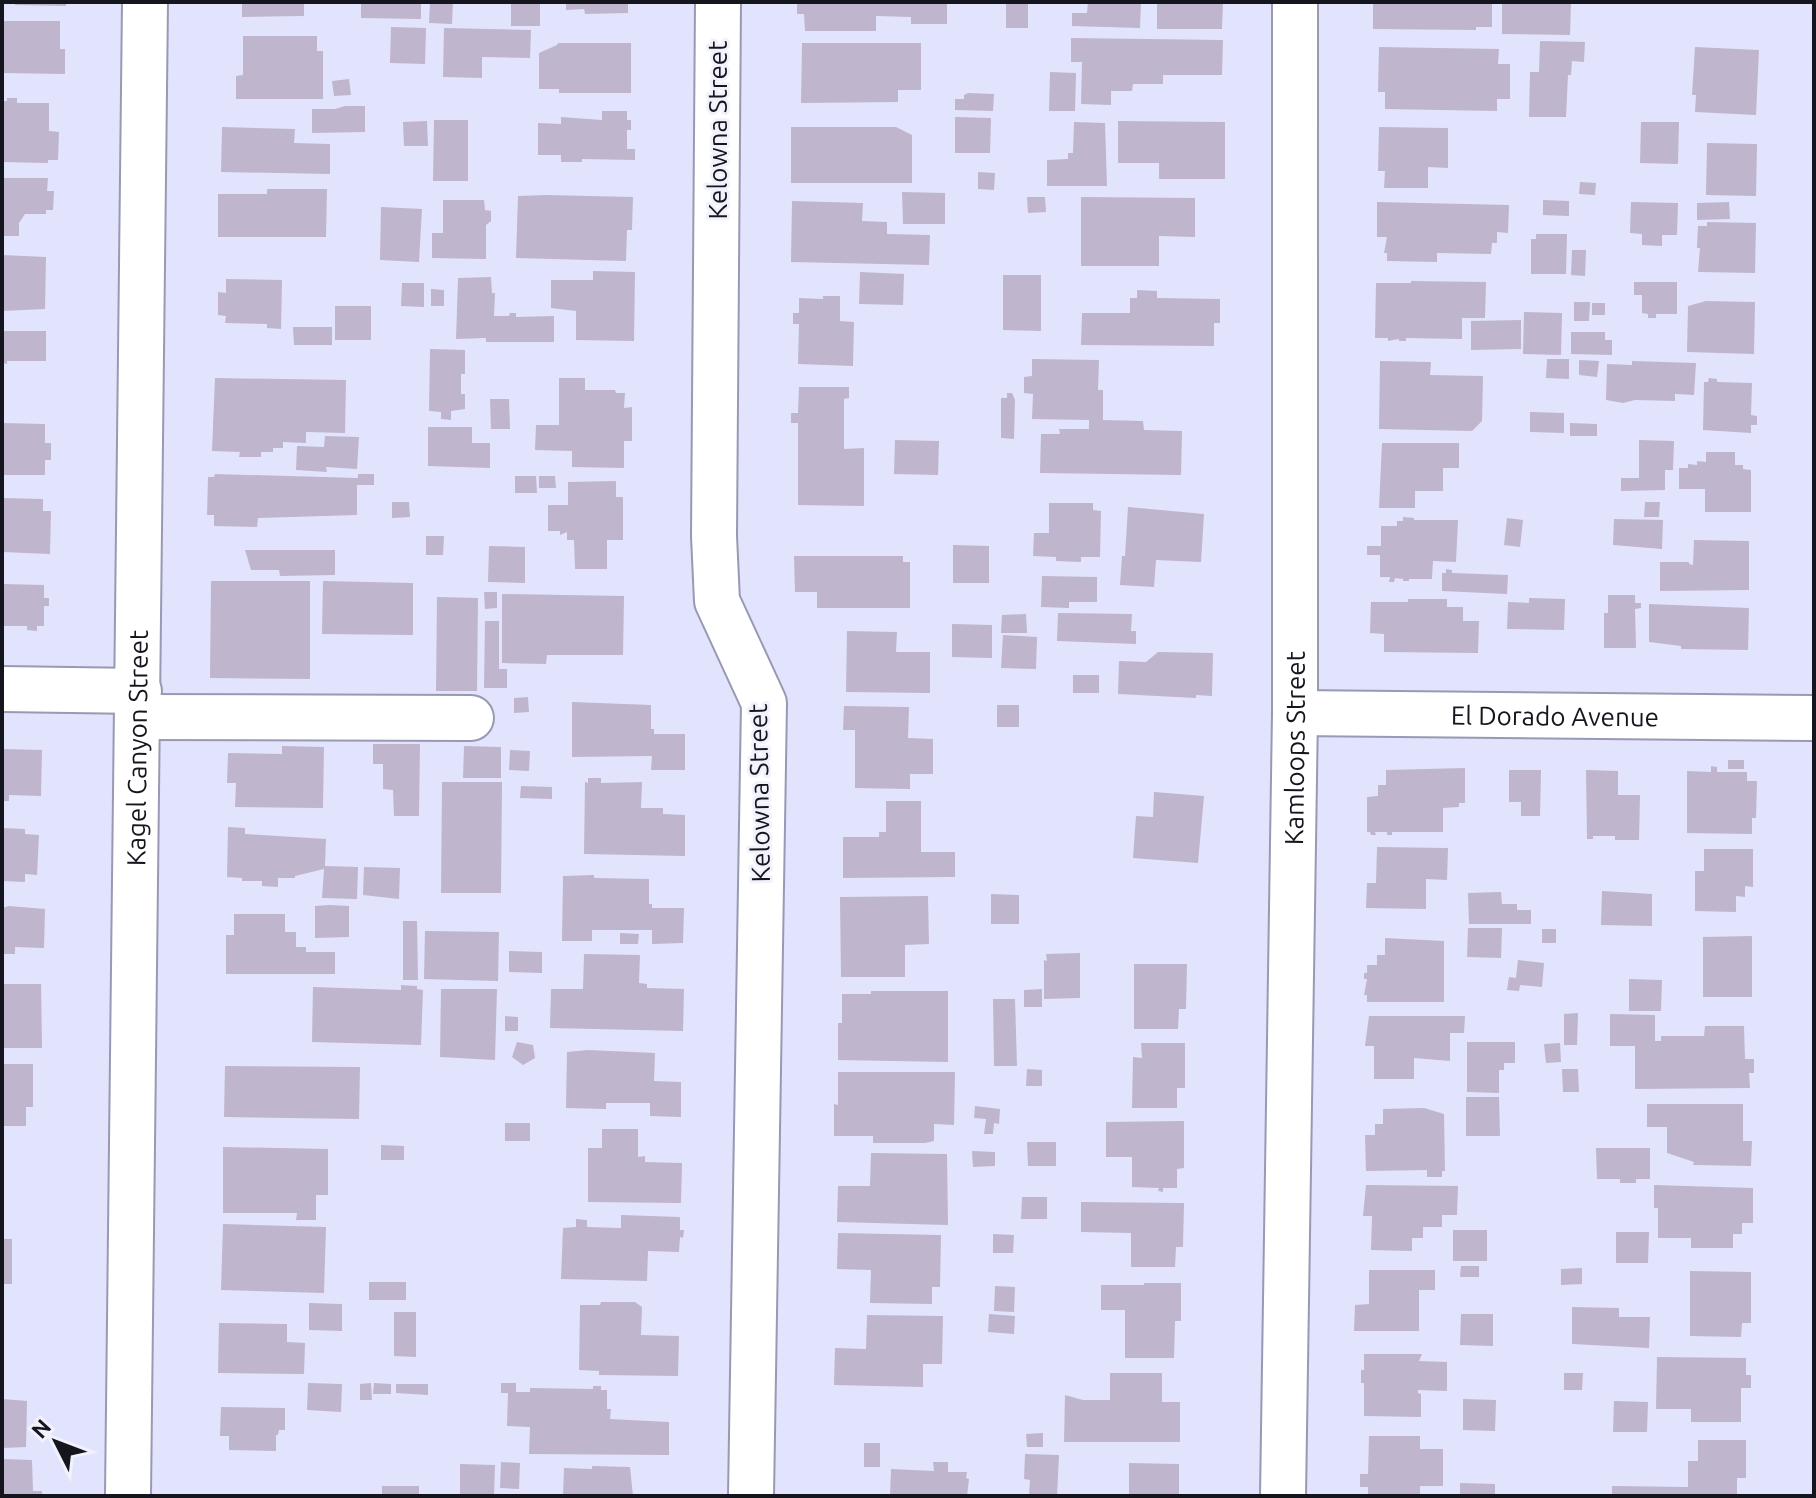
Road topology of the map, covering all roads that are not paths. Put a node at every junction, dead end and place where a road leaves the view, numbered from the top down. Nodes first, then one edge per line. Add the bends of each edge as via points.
1 (145, 2) edge
2 (718, 2) edge
3 (1295, 2) edge
4 (2, 689) edge
5 (138, 704) junction
6 (1295, 713) junction
7 (471, 718) dead end
8 (1814, 718) edge
9 (128, 1496) edge
10 (751, 1496) edge
11 (1283, 1496) edge

1 - 5 street, Kagel Canyon Street
2 - 10 street, Kelowna Street via 717,601 764,703
3 - 6 street, Kamloops Street
4 - 5 street
5 - 7 street
5 - 9 street, Kagel Canyon Street
6 - 8 street, El Dorado Avenue
6 - 11 street, Kamloops Street

